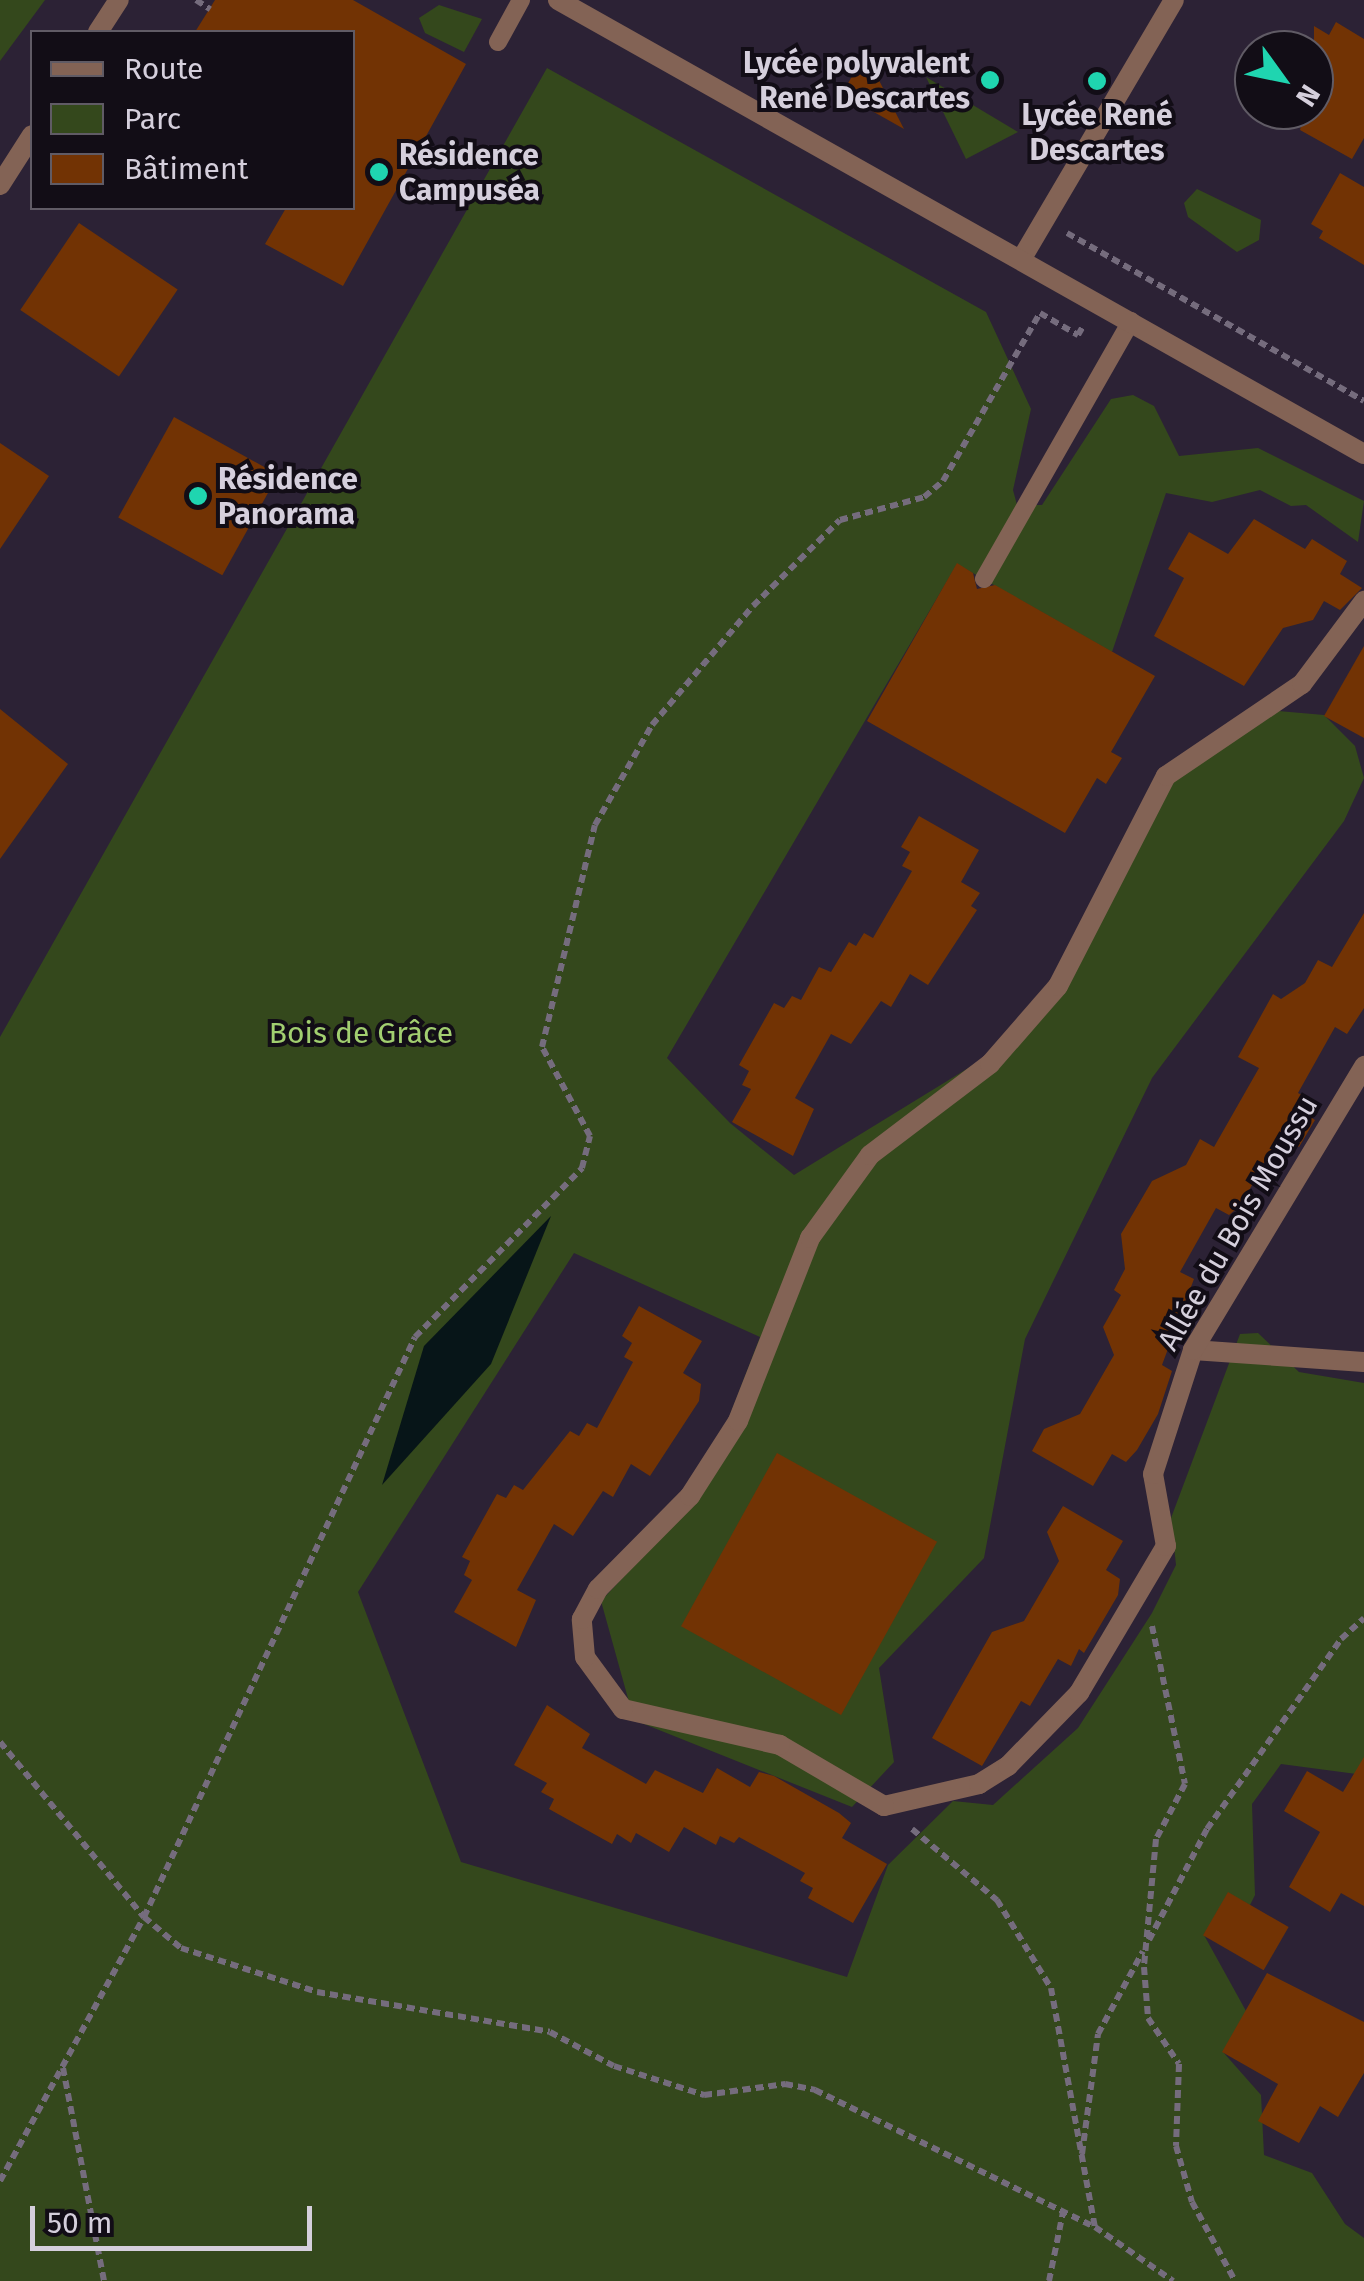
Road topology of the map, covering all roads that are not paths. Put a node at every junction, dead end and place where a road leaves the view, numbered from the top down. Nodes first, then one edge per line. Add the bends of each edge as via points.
1 (119, 0) edge
2 (521, 0) edge
3 (558, 0) edge
4 (1174, 0) edge
5 (99, 30) edge
6 (498, 42) dead end
7 (29, 147) edge
8 (0, 184) edge
9 (1022, 258) junction
10 (1131, 320) junction
11 (1364, 454) edge
12 (984, 579) dead end
13 (1364, 601) edge
14 (1364, 1066) edge
15 (1193, 1350) junction
16 (1364, 1362) edge

1 - 5 street
2 - 6 lane
3 - 9 street
4 - 9 street
7 - 8 street
9 - 10 street
10 - 11 street
10 - 12 lane
13 - 15 street, Allée du Bois Moussu via 1302,684 1166,776 1058,986 990,1064 870,1155 810,1238 738,1421 690,1496 598,1589 582,1619 585,1656 624,1709 780,1744 884,1806 978,1784 1008,1766 1078,1693 1166,1546 1153,1474
14 - 15 street, Allée du Bois Moussu
15 - 16 street

